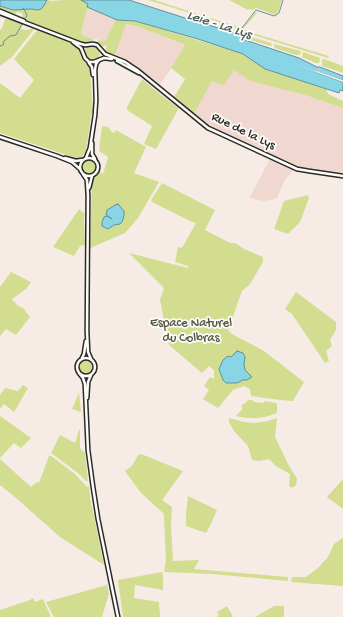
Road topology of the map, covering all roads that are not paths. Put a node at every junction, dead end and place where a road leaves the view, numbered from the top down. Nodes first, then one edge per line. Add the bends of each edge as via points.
1 (0, 12) edge
2 (31, 25) junction
3 (68, 39) junction
4 (89, 44) junction
5 (101, 51) junction
6 (83, 53) junction
7 (99, 60) junction
8 (88, 61) junction
9 (147, 78) junction
10 (95, 86) junction
11 (92, 135) junction
12 (0, 137) edge
13 (57, 156) junction
14 (85, 159) junction
15 (96, 161) junction
16 (80, 169) junction
17 (83, 174) junction
18 (92, 176) junction
19 (343, 176) edge
20 (88, 196) junction
21 (87, 331) junction
22 (81, 359) junction
23 (90, 359) junction
24 (80, 373) junction
25 (92, 374) junction
26 (86, 410) junction
27 (118, 617) edge

1 - 2 main road
1 - 2 main road
2 - 3 main road
3 - 4 main road
3 - 6 main road via 80,47
4 - 5 main road via 97,45
4 - 6 main road
5 - 7 main road
5 - 9 main road, Rue de la Lys via 138,70
6 - 8 main road
7 - 8 main road
7 - 9 main road, Rue de la Lys via 115,60
7 - 10 main road via 95,68
8 - 10 main road via 92,67
9 - 19 main road, Rue de la Lys via 214,131 295,168
10 - 11 main road via 96,107
11 - 14 main road
11 - 15 main road via 92,153
12 - 13 main road
13 - 14 main road via 75,161
13 - 16 main road via 72,162
14 - 15 main road via 92,158
14 - 16 main road via 80,164
15 - 18 main road via 98,169
16 - 17 main road
17 - 18 main road
17 - 20 main road via 87,180
18 - 20 main road
20 - 21 main road
21 - 22 main road
21 - 23 main road
22 - 23 main road
22 - 24 main road via 77,366
23 - 25 main road via 94,361 95,366
24 - 25 main road via 86,376
24 - 26 main road via 84,382
25 - 26 main road via 88,382
26 - 27 main road via 92,487

